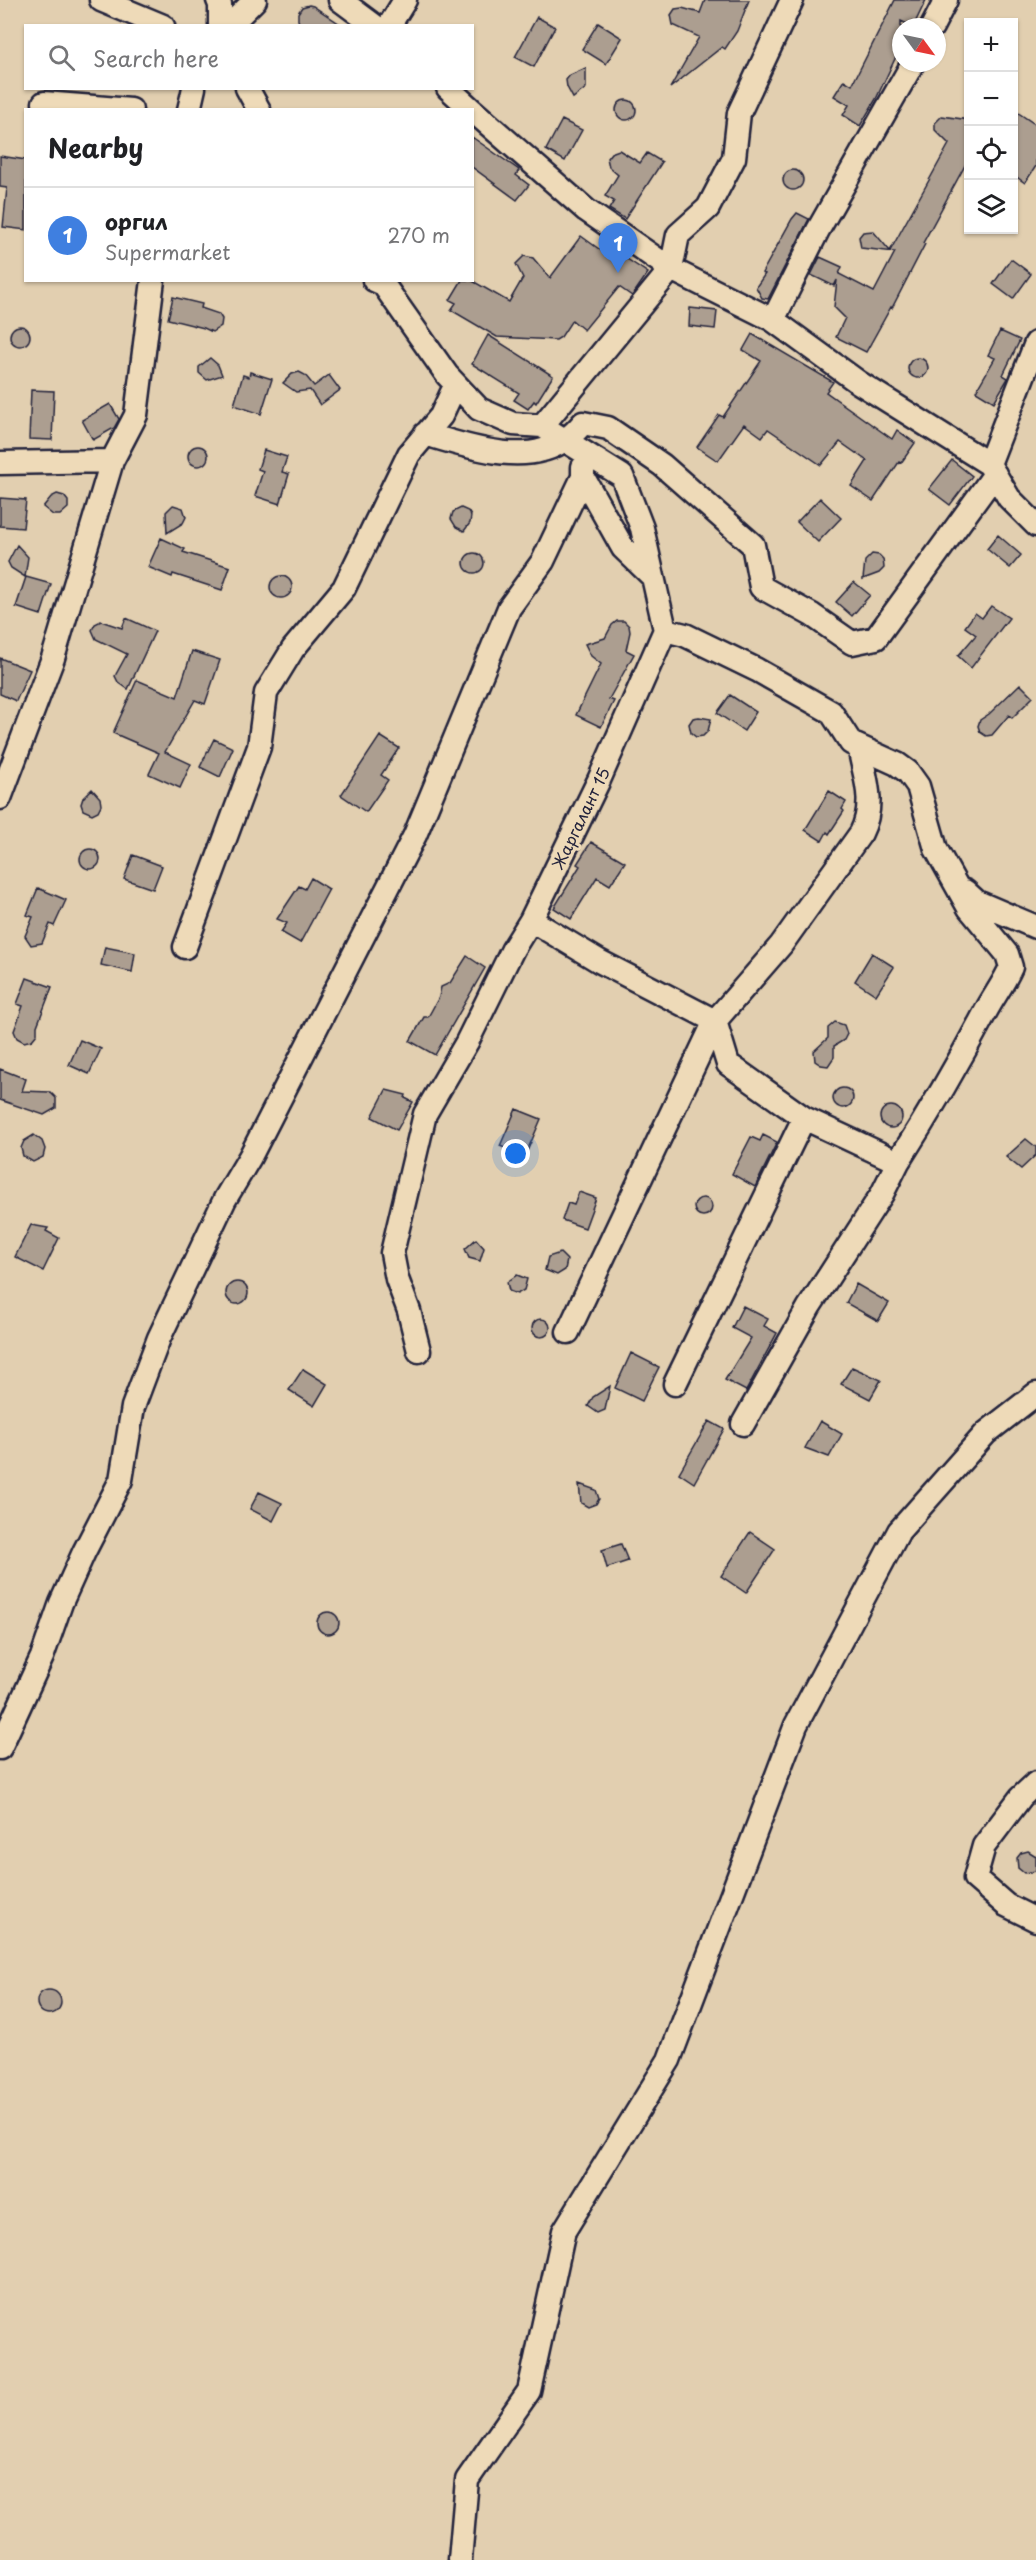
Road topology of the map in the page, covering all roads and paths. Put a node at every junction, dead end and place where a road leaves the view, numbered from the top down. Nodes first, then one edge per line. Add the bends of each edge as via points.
1 (101, 0) edge
2 (218, 0) edge
3 (255, 0) edge
4 (340, 0) edge
5 (405, 0) edge
6 (792, 0) edge
7 (946, 0) edge
8 (937, 18) edge
9 (158, 24) edge
10 (220, 24) edge
11 (232, 24) edge
12 (372, 24) edge
13 (390, 24) edge
14 (909, 72) edge
15 (194, 90) edge
16 (248, 90) edge
17 (450, 90) edge
18 (44, 103) dead end
19 (106, 108) edge
20 (189, 108) edge
21 (258, 108) edge
22 (470, 108) edge
23 (474, 112) edge
24 (671, 270) junction
25 (153, 282) edge
26 (378, 282) edge
27 (773, 320) junction
28 (1036, 343) edge
29 (455, 386) junction
30 (542, 426) junction
31 (425, 434) junction
32 (574, 446) junction
33 (112, 461) junction
34 (0, 463) edge
35 (992, 469) junction
36 (583, 477) junction
37 (1036, 525) edge
38 (653, 578) junction
39 (665, 630) junction
40 (859, 747) junction
41 (0, 798) edge
42 (957, 884) junction
43 (531, 920) junction
44 (1036, 927) edge
45 (185, 947) dead end
46 (715, 1021) junction
47 (804, 1118) junction
48 (898, 1162) junction
49 (568, 1332) dead end
50 (418, 1351) dead end
51 (675, 1384) dead end
52 (1036, 1394) edge
53 (743, 1424) dead end
54 (0, 1748) edge
55 (1036, 1783) edge
56 (1036, 1920) edge
57 (460, 2560) edge

1 - 9 street
2 - 10 street
3 - 11 street
4 - 12 street
5 - 13 street
6 - 24 street via 739,113 734,158 708,208 678,235
7 - 8 street
14 - 27 street via 818,230
15 - 20 street
16 - 21 street
17 - 22 street
18 - 19 street
23 - 24 street via 586,210
24 - 27 street
24 - 30 street
25 - 33 street via 136,415
26 - 29 street
27 - 35 street via 858,382
28 - 35 street
29 - 30 street via 479,409 513,424
29 - 31 street via 441,416
30 - 32 street
31 - 32 street via 487,452 538,452
31 - 45 street via 409,454 344,588 293,650 266,693 260,747
32 - 35 street via 583,423 608,428 662,465 753,545 761,587 852,643 876,638
32 - 36 street
32 - 38 street via 622,476 642,528
33 - 34 street
33 - 41 street via 53,658
35 - 37 street via 1009,498
36 - 38 street via 623,548
36 - 54 street via 543,561 509,608 414,835 225,1199 159,1338 133,1407 121,1480 84,1552
38 - 39 street
39 - 40 street via 685,635 757,670 831,712 851,743
39 - 43 street, Жаргалант 15 via 599,780
40 - 42 street via 908,772 918,786 936,849
40 - 46 street via 870,803 861,833 781,945
42 - 44 street via 976,902
42 - 48 street via 969,908 1007,954 1011,967 946,1087
43 - 46 street via 599,961
43 - 50 street, Жаргалант 15 via 425,1114 392,1253
46 - 47 street via 728,1064
46 - 49 street
47 - 48 street
47 - 51 street
48 - 53 street
52 - 57 street via 986,1433 898,1531 796,1725 669,2060 564,2231 530,2391 467,2480
55 - 56 street via 984,1846 975,1878 1006,1905

